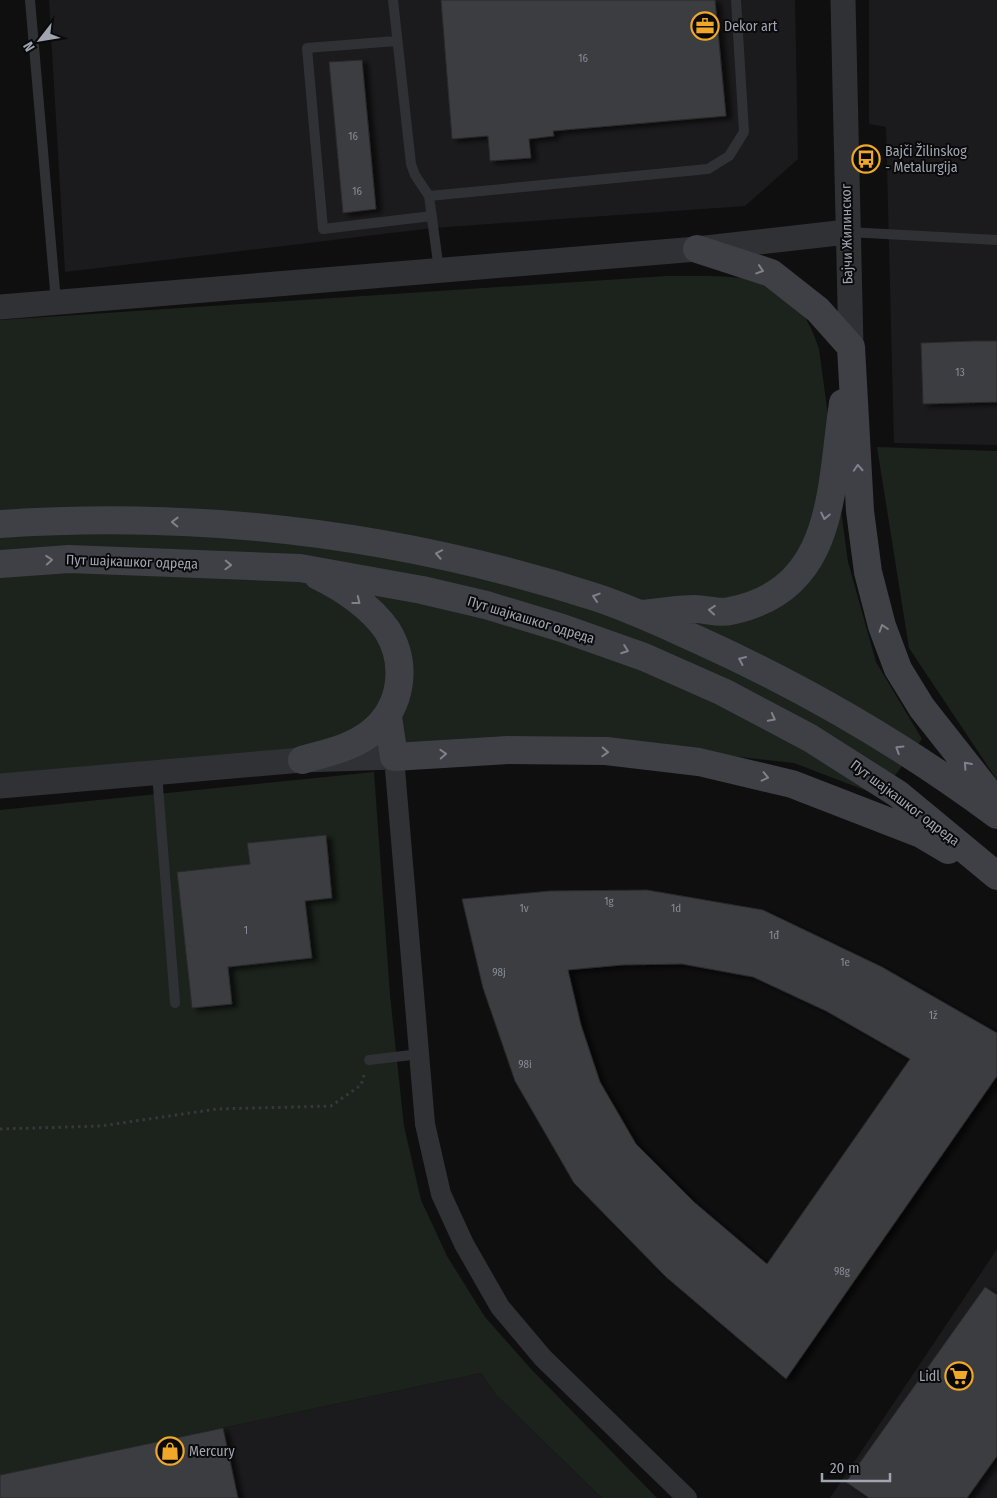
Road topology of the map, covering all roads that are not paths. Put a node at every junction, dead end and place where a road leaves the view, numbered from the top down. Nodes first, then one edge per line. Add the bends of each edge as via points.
1 (30, 0) edge
2 (393, 0) edge
3 (736, 0) edge
4 (843, 0) edge
5 (396, 41) junction
6 (429, 196) junction
7 (432, 216) junction
8 (847, 232) junction
9 (997, 240) edge
10 (697, 249) junction
11 (439, 270) junction
12 (56, 302) junction
13 (0, 307) edge
14 (851, 347) junction
15 (0, 524) edge
16 (0, 564) edge
17 (300, 568) junction
18 (641, 614) junction
19 (388, 717) junction
20 (394, 756) junction
21 (302, 760) junction
22 (157, 773) junction
23 (0, 786) edge
24 (997, 803) edge
25 (997, 815) edge
26 (997, 877) edge
27 (175, 1003) dead end
28 (420, 1054) junction
29 (369, 1060) road end
30 (687, 1498) edge

1 - 12 lane
2 - 5 lane
3 - 6 lane via 744,132 729,156 708,169
4 - 8 street, Бајчи Жилинског
5 - 6 lane via 411,164
5 - 7 lane via 307,48 324,229
6 - 7 lane
7 - 11 lane
8 - 9 lane
8 - 10 street
8 - 14 street, Бајчи Жилинског
10 - 11 street
10 -> 14 main road via 771,273 818,310
11 - 12 street
12 - 13 street
14 -> 18 main road via 825,520 813,554 793,582 764,601 728,612 696,609
24 -> 14 main road via 922,708 898,669 882,626 868,572 860,511
18 -> 15 main road via 496,568 441,554 322,532 179,522 67,520
16 -> 17 main road, Пут шајкашког одреда via 69,559
17 -> 19 main road via 350,596 375,616 387,631 395,647 400,676 396,702
17 -> 26 main road, Пут шајкашког одреда via 486,605 644,657 723,692 859,767 931,819
25 -> 18 main road via 935,770 792,684
19 - 20 main road
19 - 21 main road via 372,732 348,746
20 - 21 street
20 -> 26 main road via 508,750 606,751 699,762 792,784 863,811 921,834
20 - 28 street
21 - 22 street
22 - 23 street
22 - 27 lane
28 - 29 lane
28 - 30 street via 425,1124 441,1194 464,1244 500,1307 543,1358

